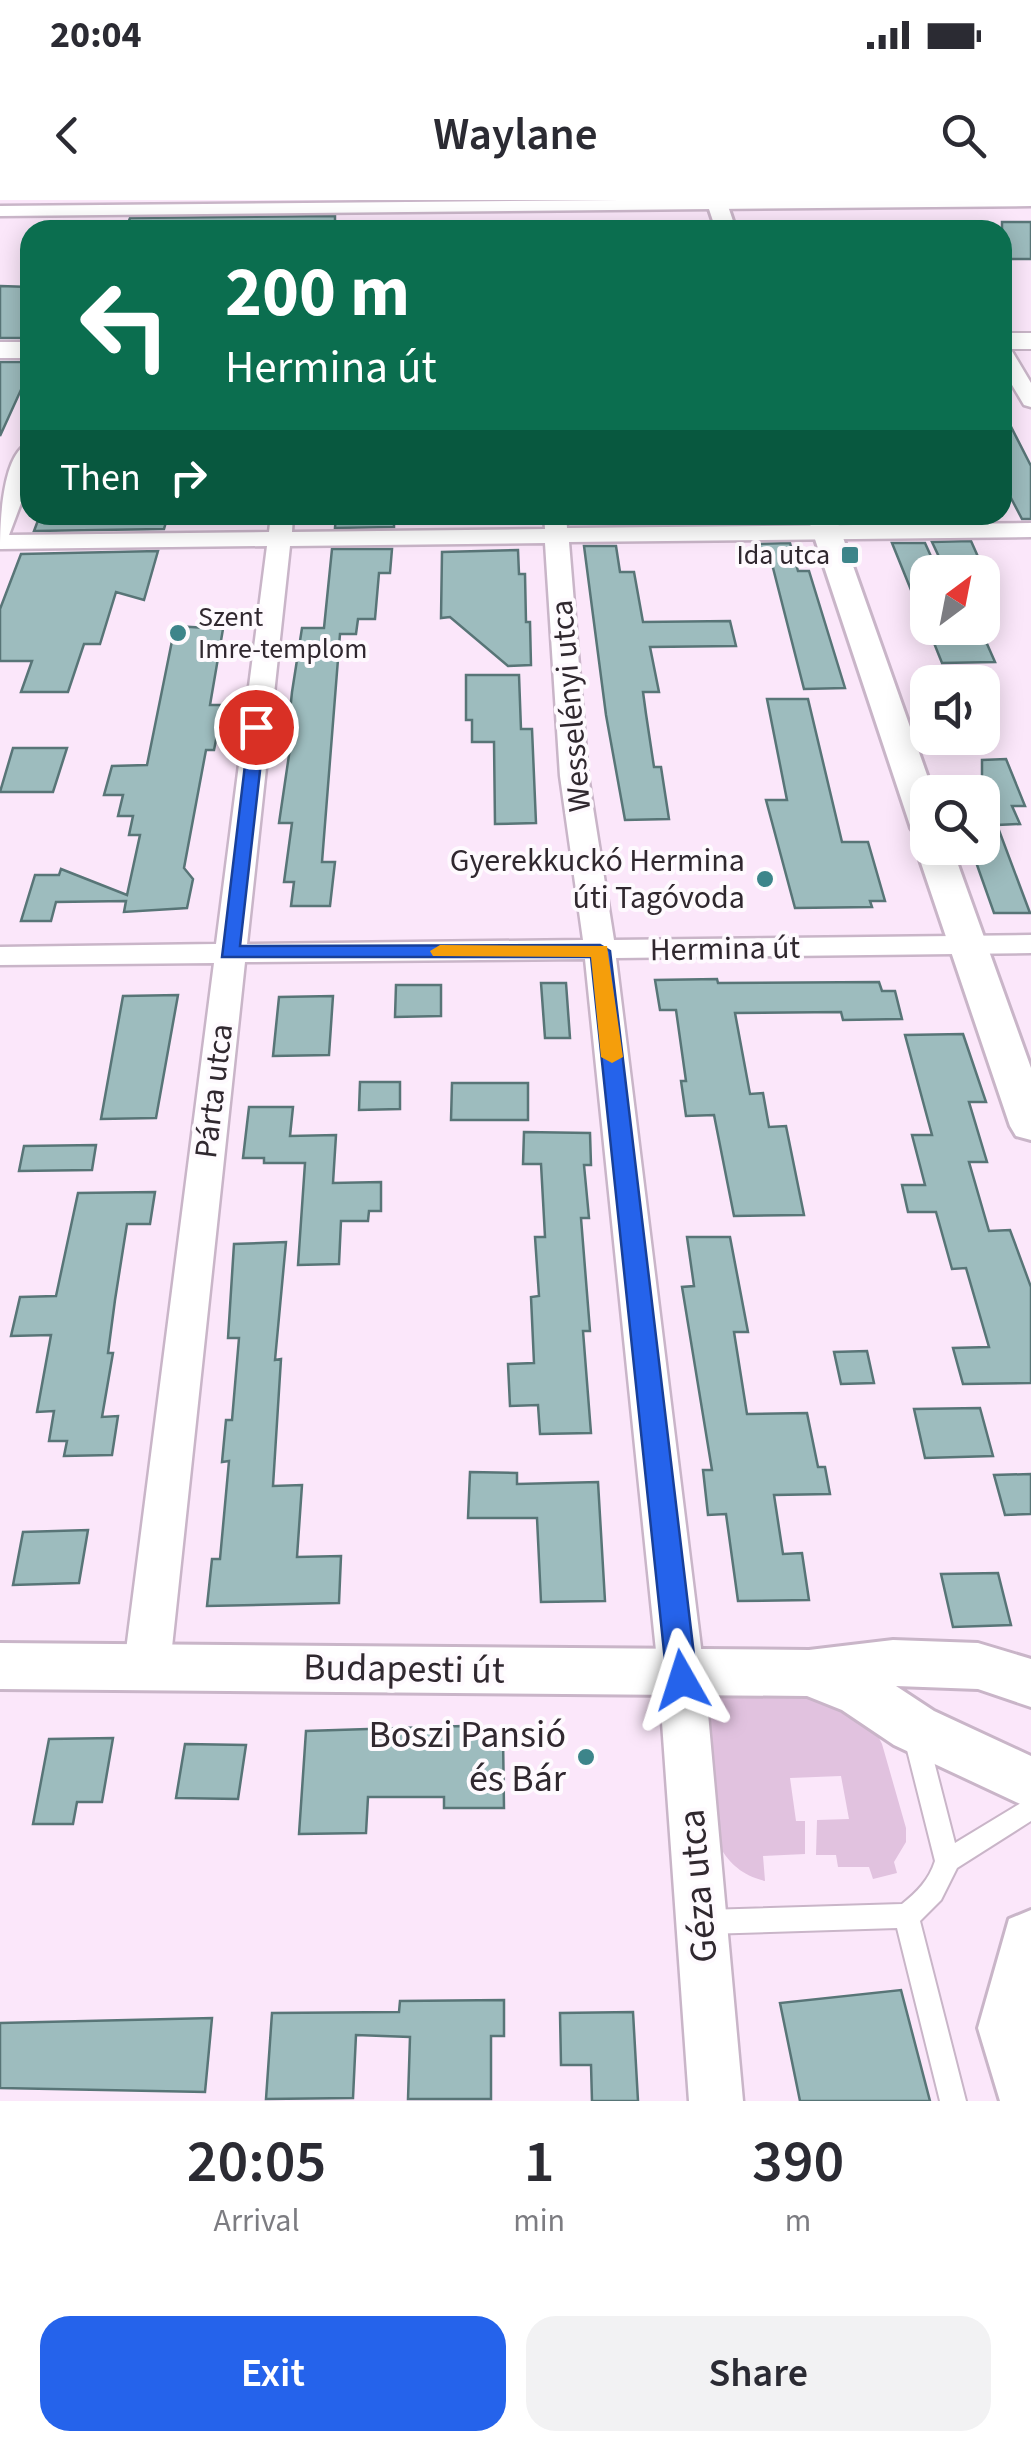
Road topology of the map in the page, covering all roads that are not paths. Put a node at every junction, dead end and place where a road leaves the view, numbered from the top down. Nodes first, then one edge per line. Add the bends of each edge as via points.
1 (1031, 201) edge
2 (716, 202) edge
3 (519, 203) edge
4 (318, 204) edge
5 (118, 205) edge
6 (919, 206) edge
7 (0, 211) edge
8 (1012, 368) edge
9 (1031, 402) edge
10 (20, 477) edge
11 (556, 525) edge
12 (824, 525) edge
13 (858, 525) edge
14 (280, 527) edge
15 (1031, 530) edge
16 (0, 532) edge
17 (0, 542) edge
18 (910, 775) edge
19 (940, 865) edge
20 (1031, 944) edge
21 (967, 945) junction
22 (600, 951) junction
23 (230, 952) junction
24 (0, 956) edge
25 (1031, 1126) edge
26 (0, 1666) edge
27 (147, 1666) junction
28 (681, 1671) junction
29 (809, 1673) junction
30 (1031, 1684) edge
31 (914, 1728) junction
32 (1031, 1784) edge
33 (1031, 1808) edge
34 (947, 1861) junction
35 (906, 1916) junction
36 (700, 1922) junction
37 (1031, 1939) edge
38 (1029, 2083) edge
39 (716, 2101) edge
40 (953, 2101) edge

1 - 6 street
2 - 3 street
2 - 6 street
3 - 4 street
4 - 5 street
5 - 7 street
8 - 9 street
10 - 16 street
11 - 14 street
11 - 22 street, Wesselényi utca via 574,776
12 - 18 street
13 - 15 street
14 - 17 street
14 - 23 street, Párta utca
19 - 21 street
20 - 21 street, Hermina út
21 - 22 street, Hermina út
21 - 25 street
22 - 23 street, Hermina út
22 - 28 street, Wesselényi utca
23 - 24 street, Hermina út
23 - 27 street, Párta utca
26 - 27 street, Budapesti út
27 - 28 street, Budapesti út
28 - 29 street, Budapesti út
28 - 36 street, Géza utca
29 - 30 street, Budapesti út via 890,1662 984,1666
29 - 31 street, Budapesti út via 862,1693
31 - 32 street, Budapesti út
31 - 34 lane
33 - 34 lane
34 - 35 lane via 927,1902
35 - 36 lane
35 - 40 lane
36 - 39 street, Géza utca
37 - 38 street via 1010,2028

